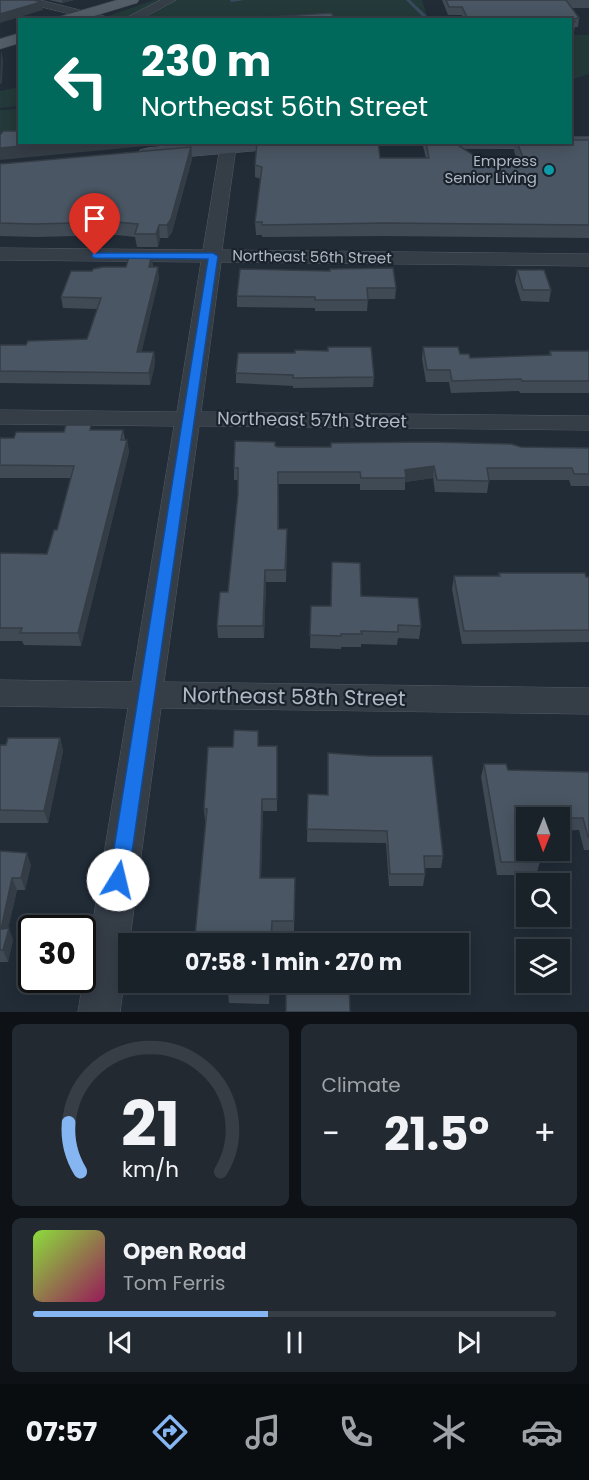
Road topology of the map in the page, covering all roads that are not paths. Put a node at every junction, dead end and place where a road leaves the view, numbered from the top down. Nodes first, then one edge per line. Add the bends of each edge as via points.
1 (25, 0) edge
2 (132, 0) edge
3 (170, 0) edge
4 (106, 3) edge
5 (84, 13) junction
6 (70, 18) edge
7 (105, 18) edge
8 (132, 18) edge
9 (18, 30) edge
10 (0, 35) edge
11 (18, 39) edge
12 (0, 44) edge
13 (572, 143) edge
14 (589, 143) edge
15 (264, 144) edge
16 (228, 147) junction
17 (128, 156) edge
18 (0, 254) edge
19 (213, 256) junction
20 (589, 260) edge
21 (0, 417) edge
22 (188, 418) junction
23 (589, 423) edge
24 (0, 693) edge
25 (146, 696) junction
26 (589, 701) edge
27 (99, 1012) edge

1 - 5 street
2 - 4 main road
3 - 8 street
4 - 5 main road
5 - 6 main road
5 - 7 street
9 - 10 main road
11 - 12 main road
13 - 14 main road
15 - 16 main road
16 - 17 main road
16 - 19 street
18 - 19 street, Northeast 56th Street
19 - 20 street, Northeast 56th Street
19 - 22 street
21 - 22 street, Northeast 57th Street
22 - 23 street, Northeast 57th Street
22 - 25 street
24 - 25 street, Northeast 58th Street
25 - 26 street, Northeast 58th Street
25 - 27 street

